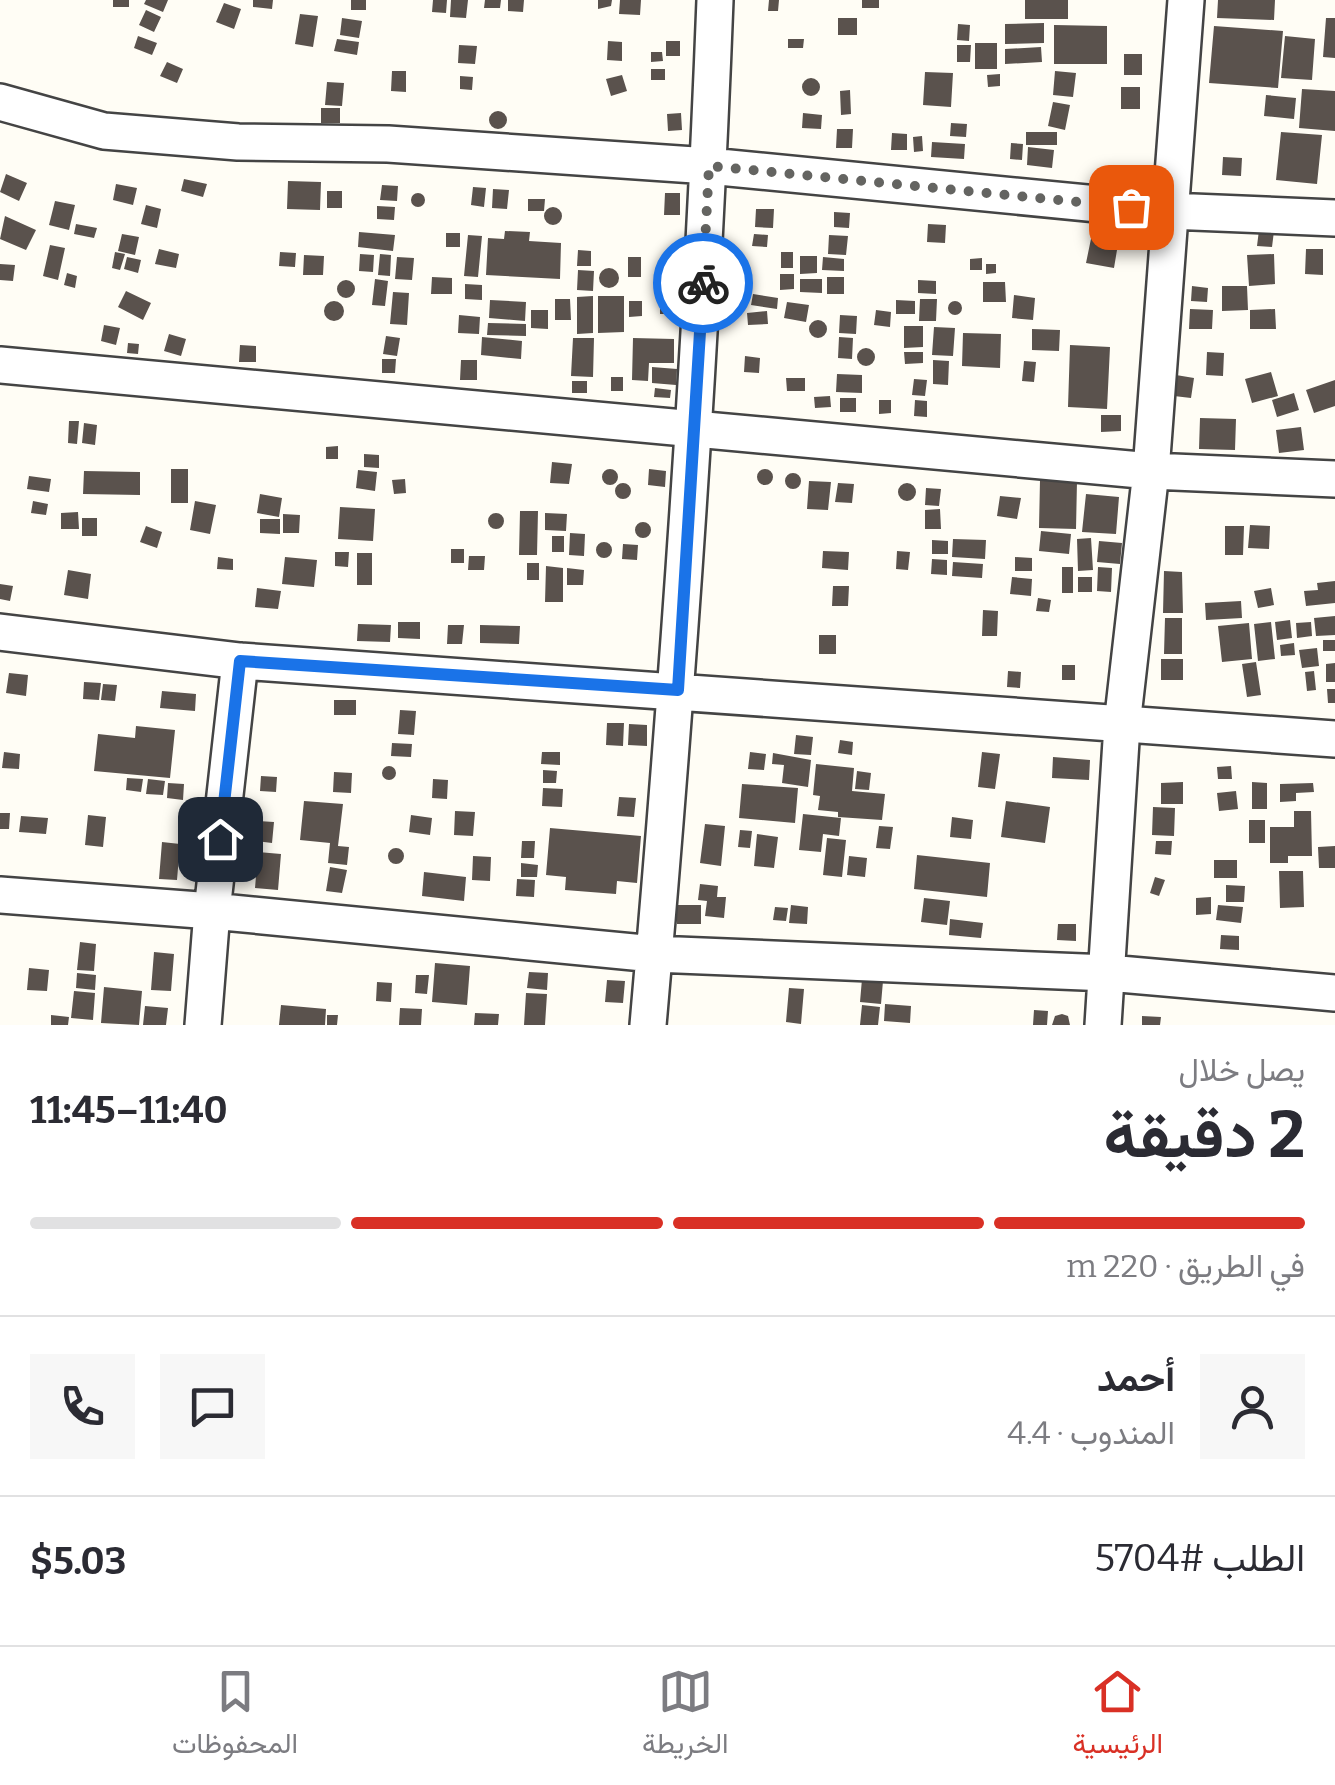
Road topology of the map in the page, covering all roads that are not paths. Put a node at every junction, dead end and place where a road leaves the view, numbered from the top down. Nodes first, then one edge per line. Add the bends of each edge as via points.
1 (715, 0) edge
2 (1186, 0) edge
3 (0, 102) edge
4 (709, 166) junction
5 (1170, 211) junction
6 (1335, 218) edge
7 (0, 365) edge
8 (695, 428) junction
9 (1150, 471) junction
10 (1335, 479) edge
11 (0, 632) edge
12 (240, 661) junction
13 (678, 690) junction
14 (1122, 725) junction
15 (1335, 739) edge
16 (0, 895) edge
17 (212, 910) junction
18 (654, 954) junction
19 (1108, 973) junction
20 (1335, 993) edge
21 (203, 1025) edge
22 (648, 1025) edge
23 (1103, 1025) edge

1 - 4 street
2 - 5 street
3 - 4 street via 104,131
4 - 5 street
4 - 8 street
5 - 6 street
5 - 9 street
7 - 8 street
8 - 9 street
8 - 13 street
9 - 10 street
9 - 14 street
11 - 12 street
12 - 13 street
12 - 17 street
13 - 14 street
13 - 18 street
14 - 15 street
14 - 19 street
16 - 17 street
17 - 18 street
17 - 21 street
18 - 19 street
18 - 22 street
19 - 20 street
19 - 23 street

